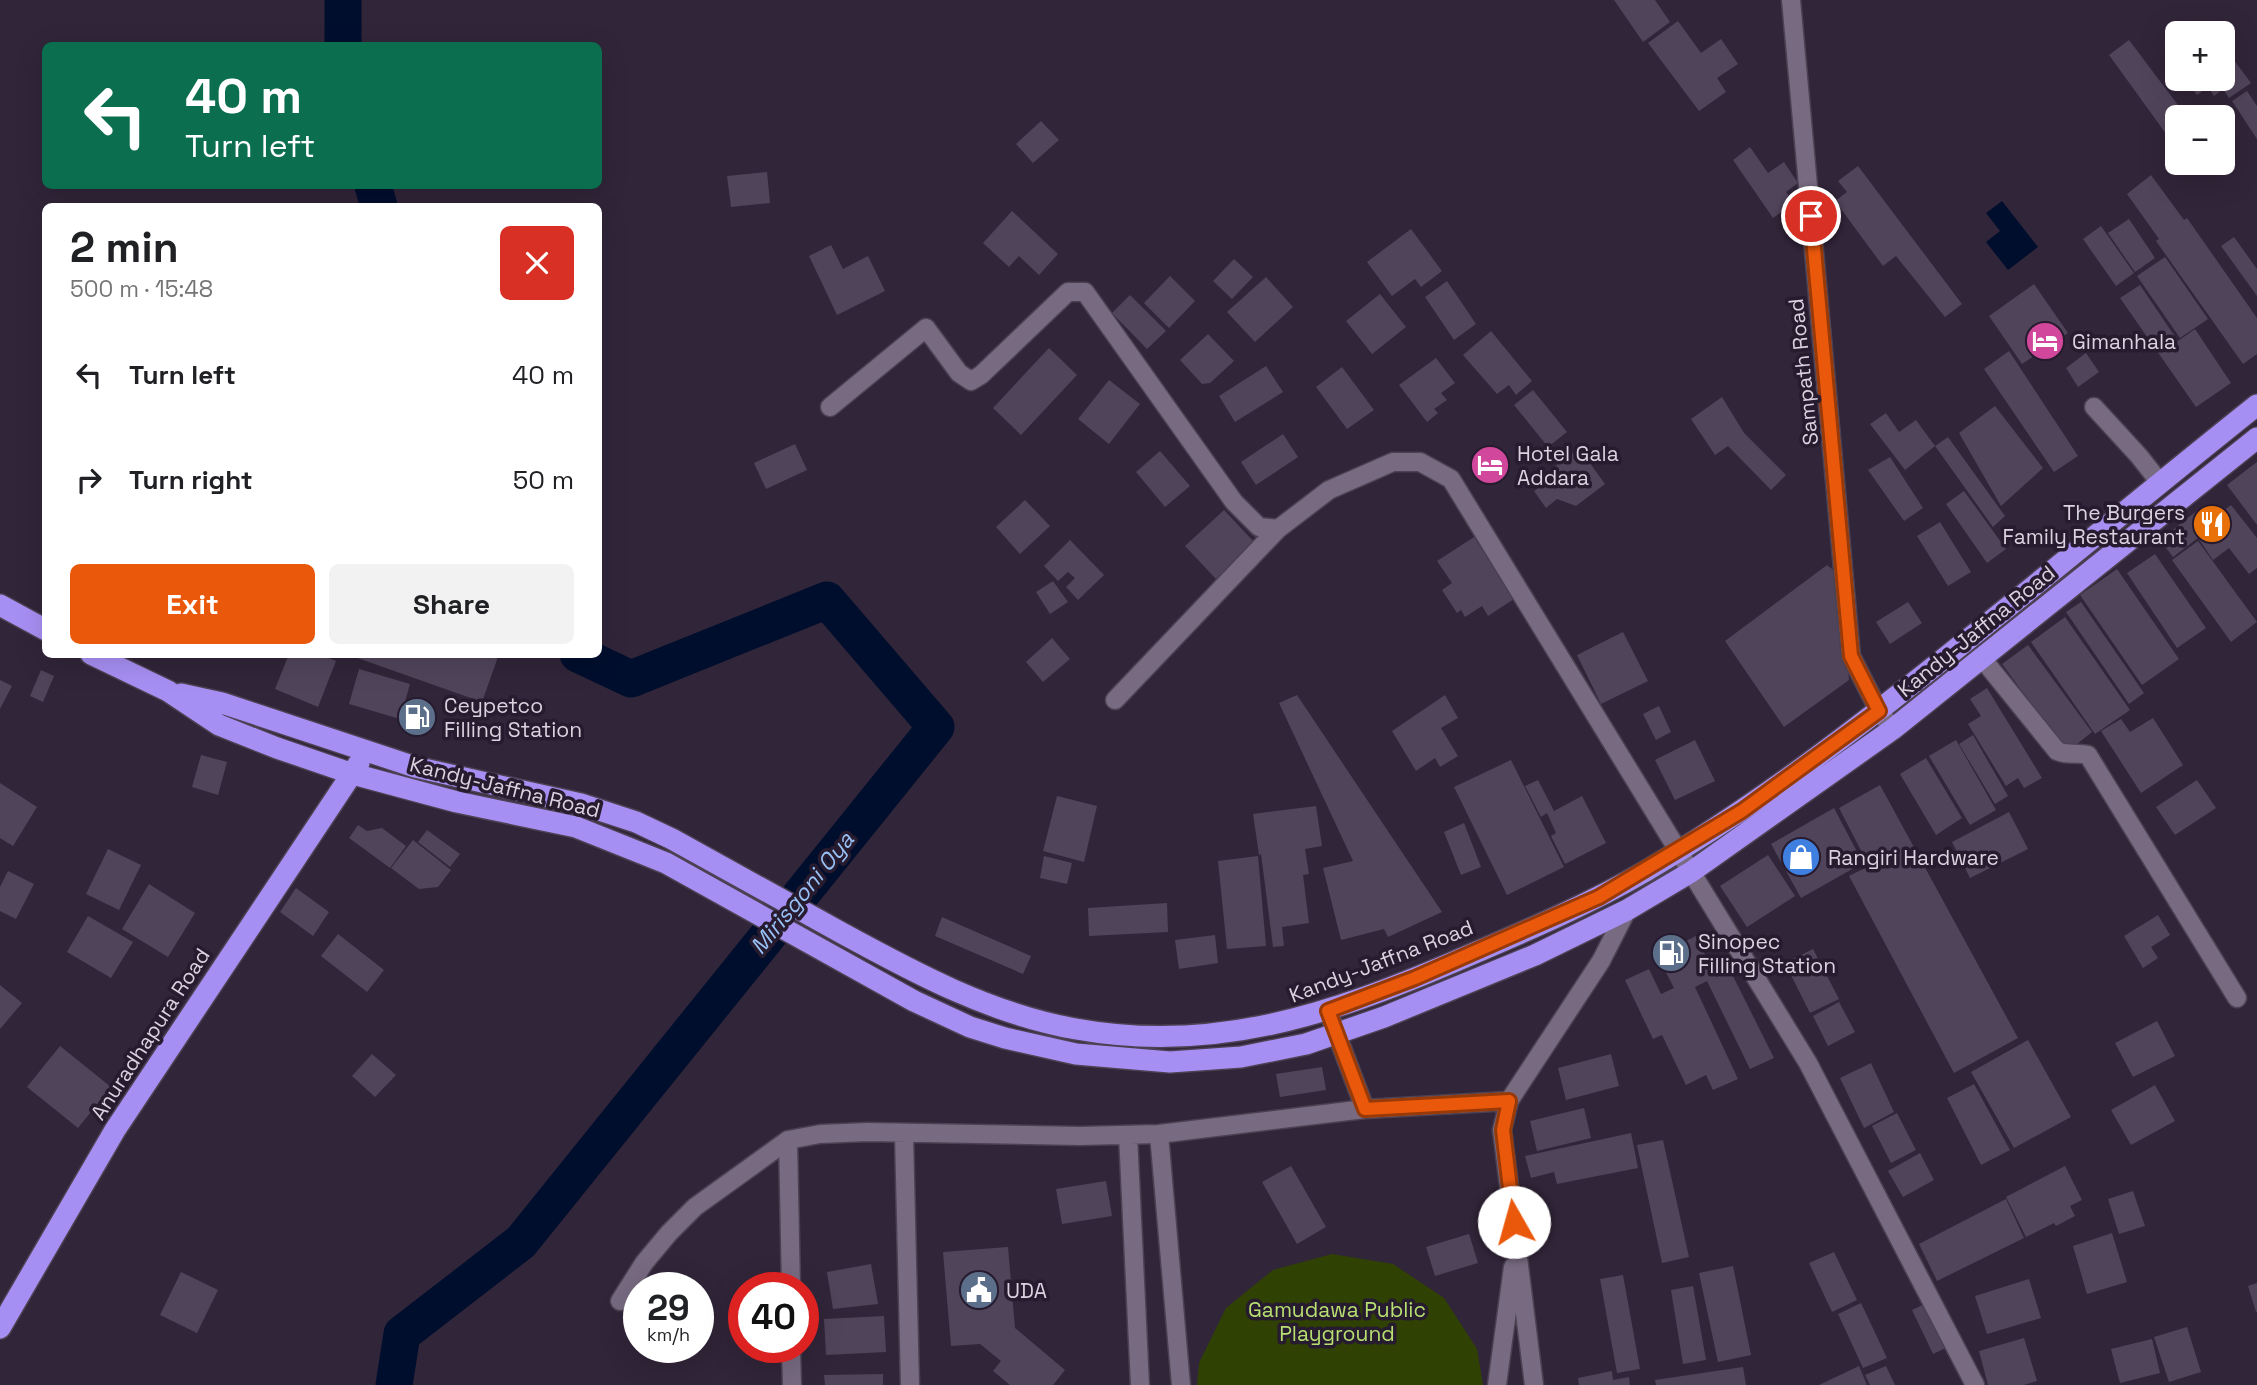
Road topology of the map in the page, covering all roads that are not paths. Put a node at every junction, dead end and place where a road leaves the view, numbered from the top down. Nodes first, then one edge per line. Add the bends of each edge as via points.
1 (1791, 0) edge
2 (2257, 405) edge
3 (830, 407) dead end
4 (2094, 407) dead end
5 (2257, 438) edge
6 (2204, 447) junction
7 (2220, 468) junction
8 (2161, 484) junction
9 (1279, 529) junction
10 (0, 605) edge
11 (42, 628) edge
12 (1981, 657) junction
13 (99, 658) edge
14 (169, 691) junction
15 (1115, 700) dead end
16 (1879, 711) junction
17 (1893, 729) junction
18 (364, 752) junction
19 (353, 774) junction
20 (1680, 850) junction
21 (1691, 872) junction
22 (1627, 910) junction
23 (2237, 998) dead end
24 (1328, 1011) junction
25 (1337, 1035) junction
26 (1509, 1101) junction
27 (1365, 1109) junction
28 (1159, 1133) junction
29 (904, 1135) junction
30 (1128, 1135) junction
31 (788, 1140) junction
32 (1516, 1244) junction
33 (790, 1272) edge
34 (620, 1301) dead end
35 (0, 1328) edge
36 (791, 1363) edge
37 (792, 1385) edge
38 (910, 1385) edge
39 (1140, 1385) edge
40 (1181, 1385) edge
41 (1497, 1385) edge
42 (1534, 1385) edge
43 (1975, 1385) edge

1 - 16 street, Sampath Road via 1851,656
2 - 6 highway, Kandy-Jaffna Road
3 - 9 street via 926,328 958,373 971,381 1068,292 1084,292 1234,502 1259,527
4 - 8 street
5 - 7 highway, Kandy-Jaffna Road
6 - 7 street
6 - 8 highway, Kandy-Jaffna Road
7 - 12 highway, Kandy-Jaffna Road
8 - 16 highway, Kandy-Jaffna Road
9 - 15 street
9 - 20 street via 1329,490 1393,462 1420,463 1451,479
10 - 11 highway
12 - 17 highway, Kandy-Jaffna Road
12 - 23 street via 2057,751 2088,755
13 - 14 highway
14 - 18 highway, Kandy-Jaffna Road via 222,703
14 - 19 highway, Kandy-Jaffna Road via 219,725
16 - 17 street, Sampath Road
16 - 20 highway, Kandy-Jaffna Road via 1786,781
17 - 21 highway, Kandy-Jaffna Road
18 - 19 highway, Anuradhapura Road
18 - 24 highway, Kandy-Jaffna Road via 593,807 636,822 924,977 1017,1015 1110,1034 1204,1036 1273,1026
19 - 25 highway, Kandy-Jaffna Road via 576,827 666,863 943,1015 1044,1048 1170,1062 1241,1057
19 - 35 highway, Anuradhapura Road via 116,1130
20 - 21 street
20 - 24 highway, Kandy-Jaffna Road via 1599,897
21 - 22 highway, Kandy-Jaffna Road
21 - 43 street via 1808,1063
22 - 25 highway, Kandy-Jaffna Road via 1535,955
22 - 26 street via 1601,961
24 - 25 street
25 - 27 street
26 - 27 street
26 - 32 street via 1503,1130
27 - 28 street
28 - 30 street
28 - 40 street
29 - 30 street
29 - 31 street via 820,1134
29 - 38 street
30 - 39 street
31 - 33 street
31 - 34 street via 695,1207 644,1263
32 - 41 street
32 - 42 street
36 - 37 street

